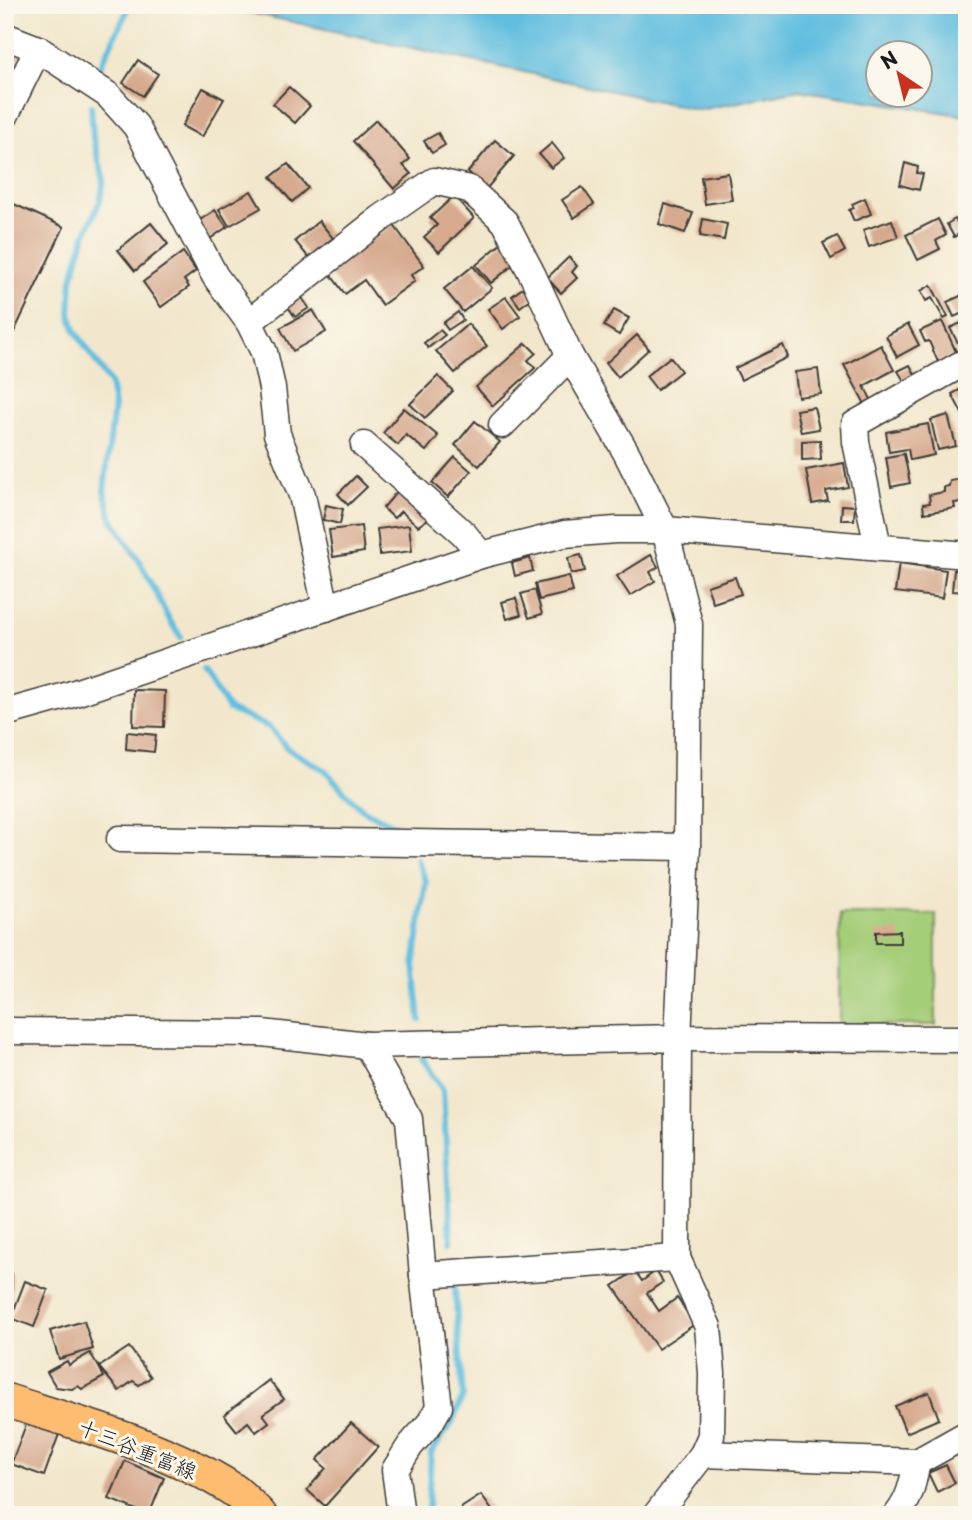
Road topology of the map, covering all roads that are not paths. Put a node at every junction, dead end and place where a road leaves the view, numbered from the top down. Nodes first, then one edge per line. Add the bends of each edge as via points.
1 (5, 36) edge
2 (38, 49) junction
3 (5, 116) edge
4 (249, 322) junction
5 (570, 356) junction
6 (967, 361) edge
7 (502, 425) dead end
8 (364, 446) dead end
9 (665, 530) junction
10 (878, 547) junction
11 (481, 555) junction
12 (967, 555) edge
13 (326, 608) junction
14 (5, 713) edge
15 (120, 839) dead end
16 (687, 847) junction
17 (5, 1031) edge
18 (678, 1038) junction
19 (967, 1039) edge
20 (368, 1045) junction
21 (677, 1258) junction
22 (423, 1275) junction
23 (5, 1400) edge
24 (967, 1434) edge
25 (703, 1454) junction
26 (917, 1462) junction
27 (260, 1515) edge
28 (401, 1515) edge
29 (656, 1515) edge
30 (897, 1515) edge

1 - 2 street
2 - 3 street
2 - 4 street via 108,95 136,126 215,276
4 - 5 street via 434,181 469,189 505,222
4 - 13 street via 264,352 277,434 302,495
5 - 7 street
5 - 9 street
6 - 10 street via 855,424
8 - 11 street via 464,534
9 - 10 street
9 - 11 street via 564,534
9 - 16 street via 689,625
10 - 12 street
11 - 13 street
13 - 14 street
15 - 16 street
16 - 18 street
17 - 20 street via 262,1033
18 - 19 street
18 - 20 street
18 - 21 street
20 - 22 street via 409,1119
21 - 22 street
21 - 25 street via 708,1327 711,1436
22 - 28 street via 439,1407 395,1470
23 - 27 main road, 十三谷重富線 via 162,1453 234,1490
24 - 26 street
25 - 26 street
25 - 29 street
26 - 30 street via 909,1495

